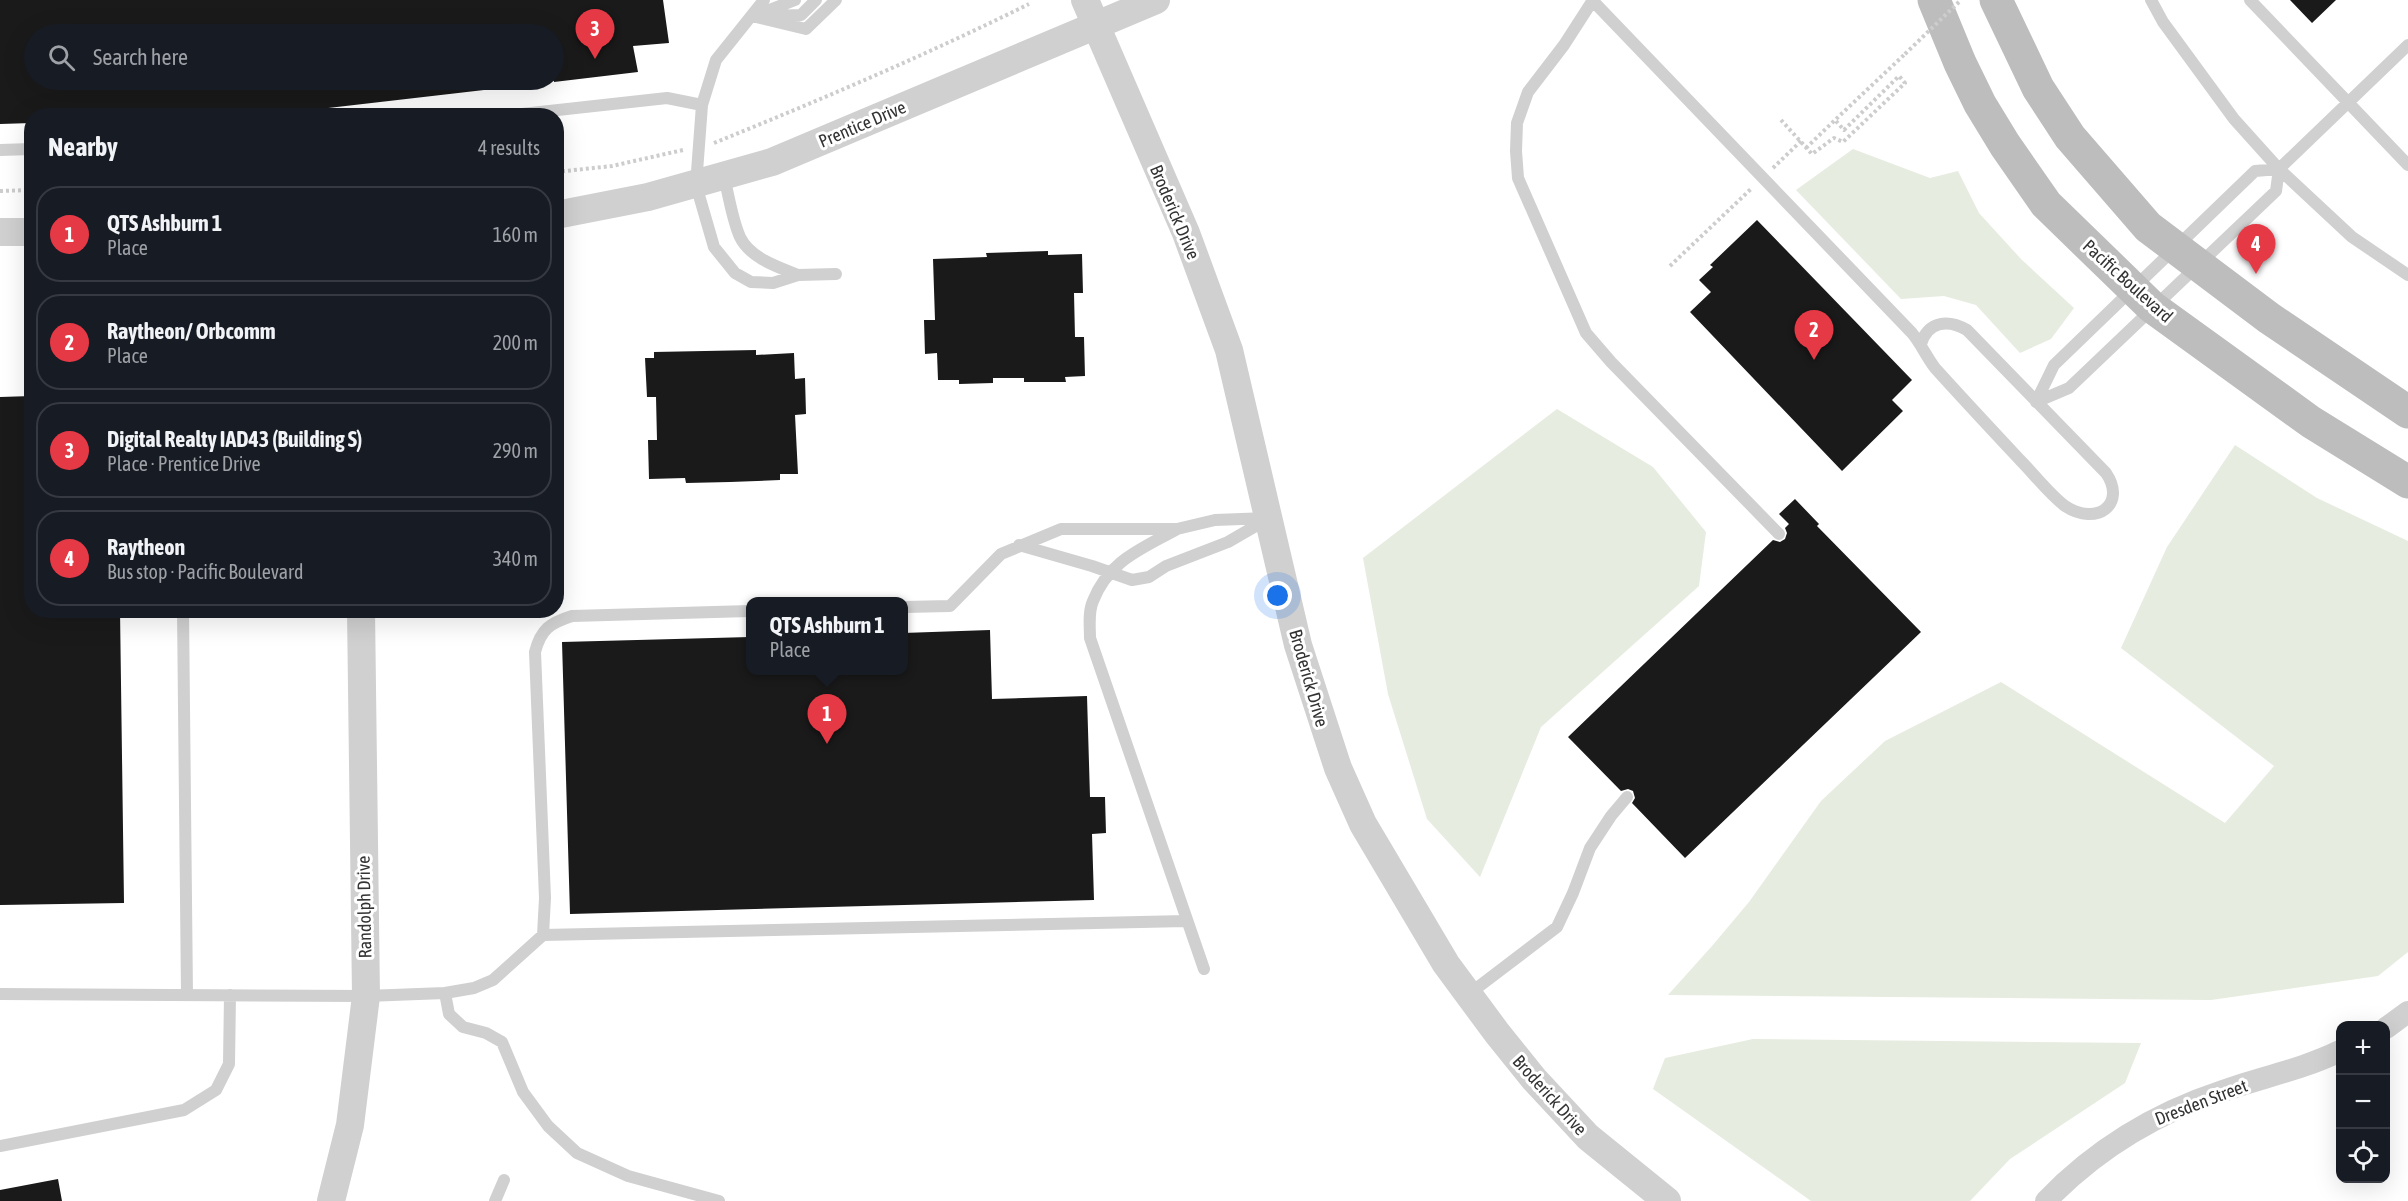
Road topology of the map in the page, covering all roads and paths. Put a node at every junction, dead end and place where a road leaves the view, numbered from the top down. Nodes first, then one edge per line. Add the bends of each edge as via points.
1 (758, 0) edge
2 (764, 0) edge
3 (795, 0) edge
4 (816, 0) edge
5 (836, 0) edge
6 (1085, 0) edge
7 (1156, 0) edge
8 (1593, 0) edge
9 (1934, 0) edge
10 (1961, 0) edge
11 (1996, 0) edge
12 (2151, 0) edge
13 (2250, 0) edge
14 (1029, 4) dead end
15 (752, 16) junction
16 (1096, 26) junction
17 (2408, 45) edge
18 (2347, 103) junction
19 (702, 105) junction
20 (564, 109) edge
21 (1781, 120) dead end
22 (1835, 120) junction
23 (1801, 141) junction
24 (699, 146) junction
25 (1806, 148) junction
26 (24, 149) edge
27 (0, 150) edge
28 (2408, 165) edge
29 (2279, 169) junction
30 (564, 171) edge
31 (724, 177) junction
32 (1762, 178) junction
33 (696, 184) junction
34 (24, 190) edge
35 (0, 191) edge
36 (564, 213) edge
37 (24, 231) edge
38 (0, 232) edge
39 (2186, 256) junction
40 (1670, 266) dead end
41 (836, 274) dead end
42 (798, 275) junction
43 (2408, 275) edge
44 (2142, 298) junction
45 (1921, 344) junction
46 (2036, 402) junction
47 (2408, 412) edge
48 (2408, 482) edge
49 (1269, 518) junction
50 (1177, 529) junction
51 (1779, 534) dead end
52 (1019, 545) junction
53 (1110, 573) junction
54 (908, 607) edge
55 (746, 611) edge
56 (183, 618) edge
57 (361, 618) edge
58 (1627, 797) dead end
59 (1186, 921) junction
60 (543, 935) junction
61 (1204, 969) dead end
62 (445, 993) junction
63 (0, 994) edge
64 (187, 995) junction
65 (230, 995) junction
66 (1468, 995) junction
67 (366, 996) junction
68 (2408, 1012) edge
69 (2390, 1025) edge
70 (2336, 1052) edge
71 (0, 1146) edge
72 (504, 1180) dead end
73 (332, 1201) edge
74 (495, 1201) edge
75 (719, 1201) edge
76 (1667, 1201) edge
77 (2046, 1201) edge

1 - 15 lane
2 - 15 lane
3 - 15 lane
4 - 15 lane via 801,15
5 - 15 lane via 806,29
6 - 16 street, Broderick Drive
7 - 16 street, Prentice Drive
8 - 32 lane
8 - 51 lane via 1528,92 1517,123 1518,178 1586,333
9 - 44 main road, Pacific Boulevard via 1980,104 2046,204
10 - 22 path, bridge
11 - 39 main road via 2033,78 2070,137 2148,227
12 - 29 lane via 2234,119
13 - 18 lane
14 - 24 path via 843,91
15 - 19 lane via 716,60
16 - 31 street, Prentice Drive via 772,162
16 - 49 street, Broderick Drive via 1186,233 1229,350
17 - 18 lane
18 - 28 lane
18 - 29 lane
19 - 20 lane via 667,98
19 - 24 lane
21 - 23 path
22 - 25 path
22 - 25 path via 1844,130 1899,76 1905,83 1843,142 1834,138 1812,154
23 - 25 path
23 - 32 path
24 - 30 path via 612,166
24 - 33 lane
26 - 27 lane
29 - 39 lane via 2276,191
29 - 39 lane via 2255,171
29 - 43 lane via 2352,237
31 - 33 street, Prentice Drive
31 - 42 lane via 740,237 768,263
32 - 40 path
32 - 45 lane
33 - 36 street, Prentice Drive
33 - 42 lane via 714,247 735,273 751,282 773,283
34 - 35 path
37 - 38 street
39 - 44 lane
39 - 44 lane
39 - 47 main road via 2269,318
41 - 42 lane
44 - 46 lane via 2069,388
44 - 46 lane via 2054,365
44 - 48 main road, Pacific Boulevard via 2311,422
45 - 46 lane via 1929,329 1940,323 1955,323 1967,330
45 - 46 lane via 1935,368 2065,505 2084,515 2105,510 2112,482
49 - 50 lane via 1212,520
49 - 53 lane via 1228,542 1166,566 1149,577 1132,580
49 - 66 street, Broderick Drive via 1298,645 1338,768 1363,824 1408,903
50 - 52 lane via 1061,529
50 - 53 lane via 1121,560
52 - 53 lane
52 - 54 lane via 1001,554 950,606
53 - 59 lane via 1092,602 1090,638
55 - 60 lane via 572,616 554,622 539,636 535,652 545,898
56 - 64 lane
57 - 67 street, Randolph Drive
58 - 66 lane via 1590,848 1557,927
59 - 60 lane
59 - 61 lane
60 - 62 lane via 493,980
62 - 67 lane
62 - 75 lane via 448,1014 463,1026 502,1042 523,1092 548,1126 577,1153 627,1176
63 - 64 lane
64 - 65 lane
65 - 67 lane
65 - 71 lane via 229,1064 216,1090 184,1110
66 - 76 street, Broderick Drive via 1534,1079 1588,1137
67 - 73 street, Randolph Drive via 350,1125
68 - 69 street
70 - 77 street, Dresden Street via 2176,1108 2112,1144
72 - 74 lane

